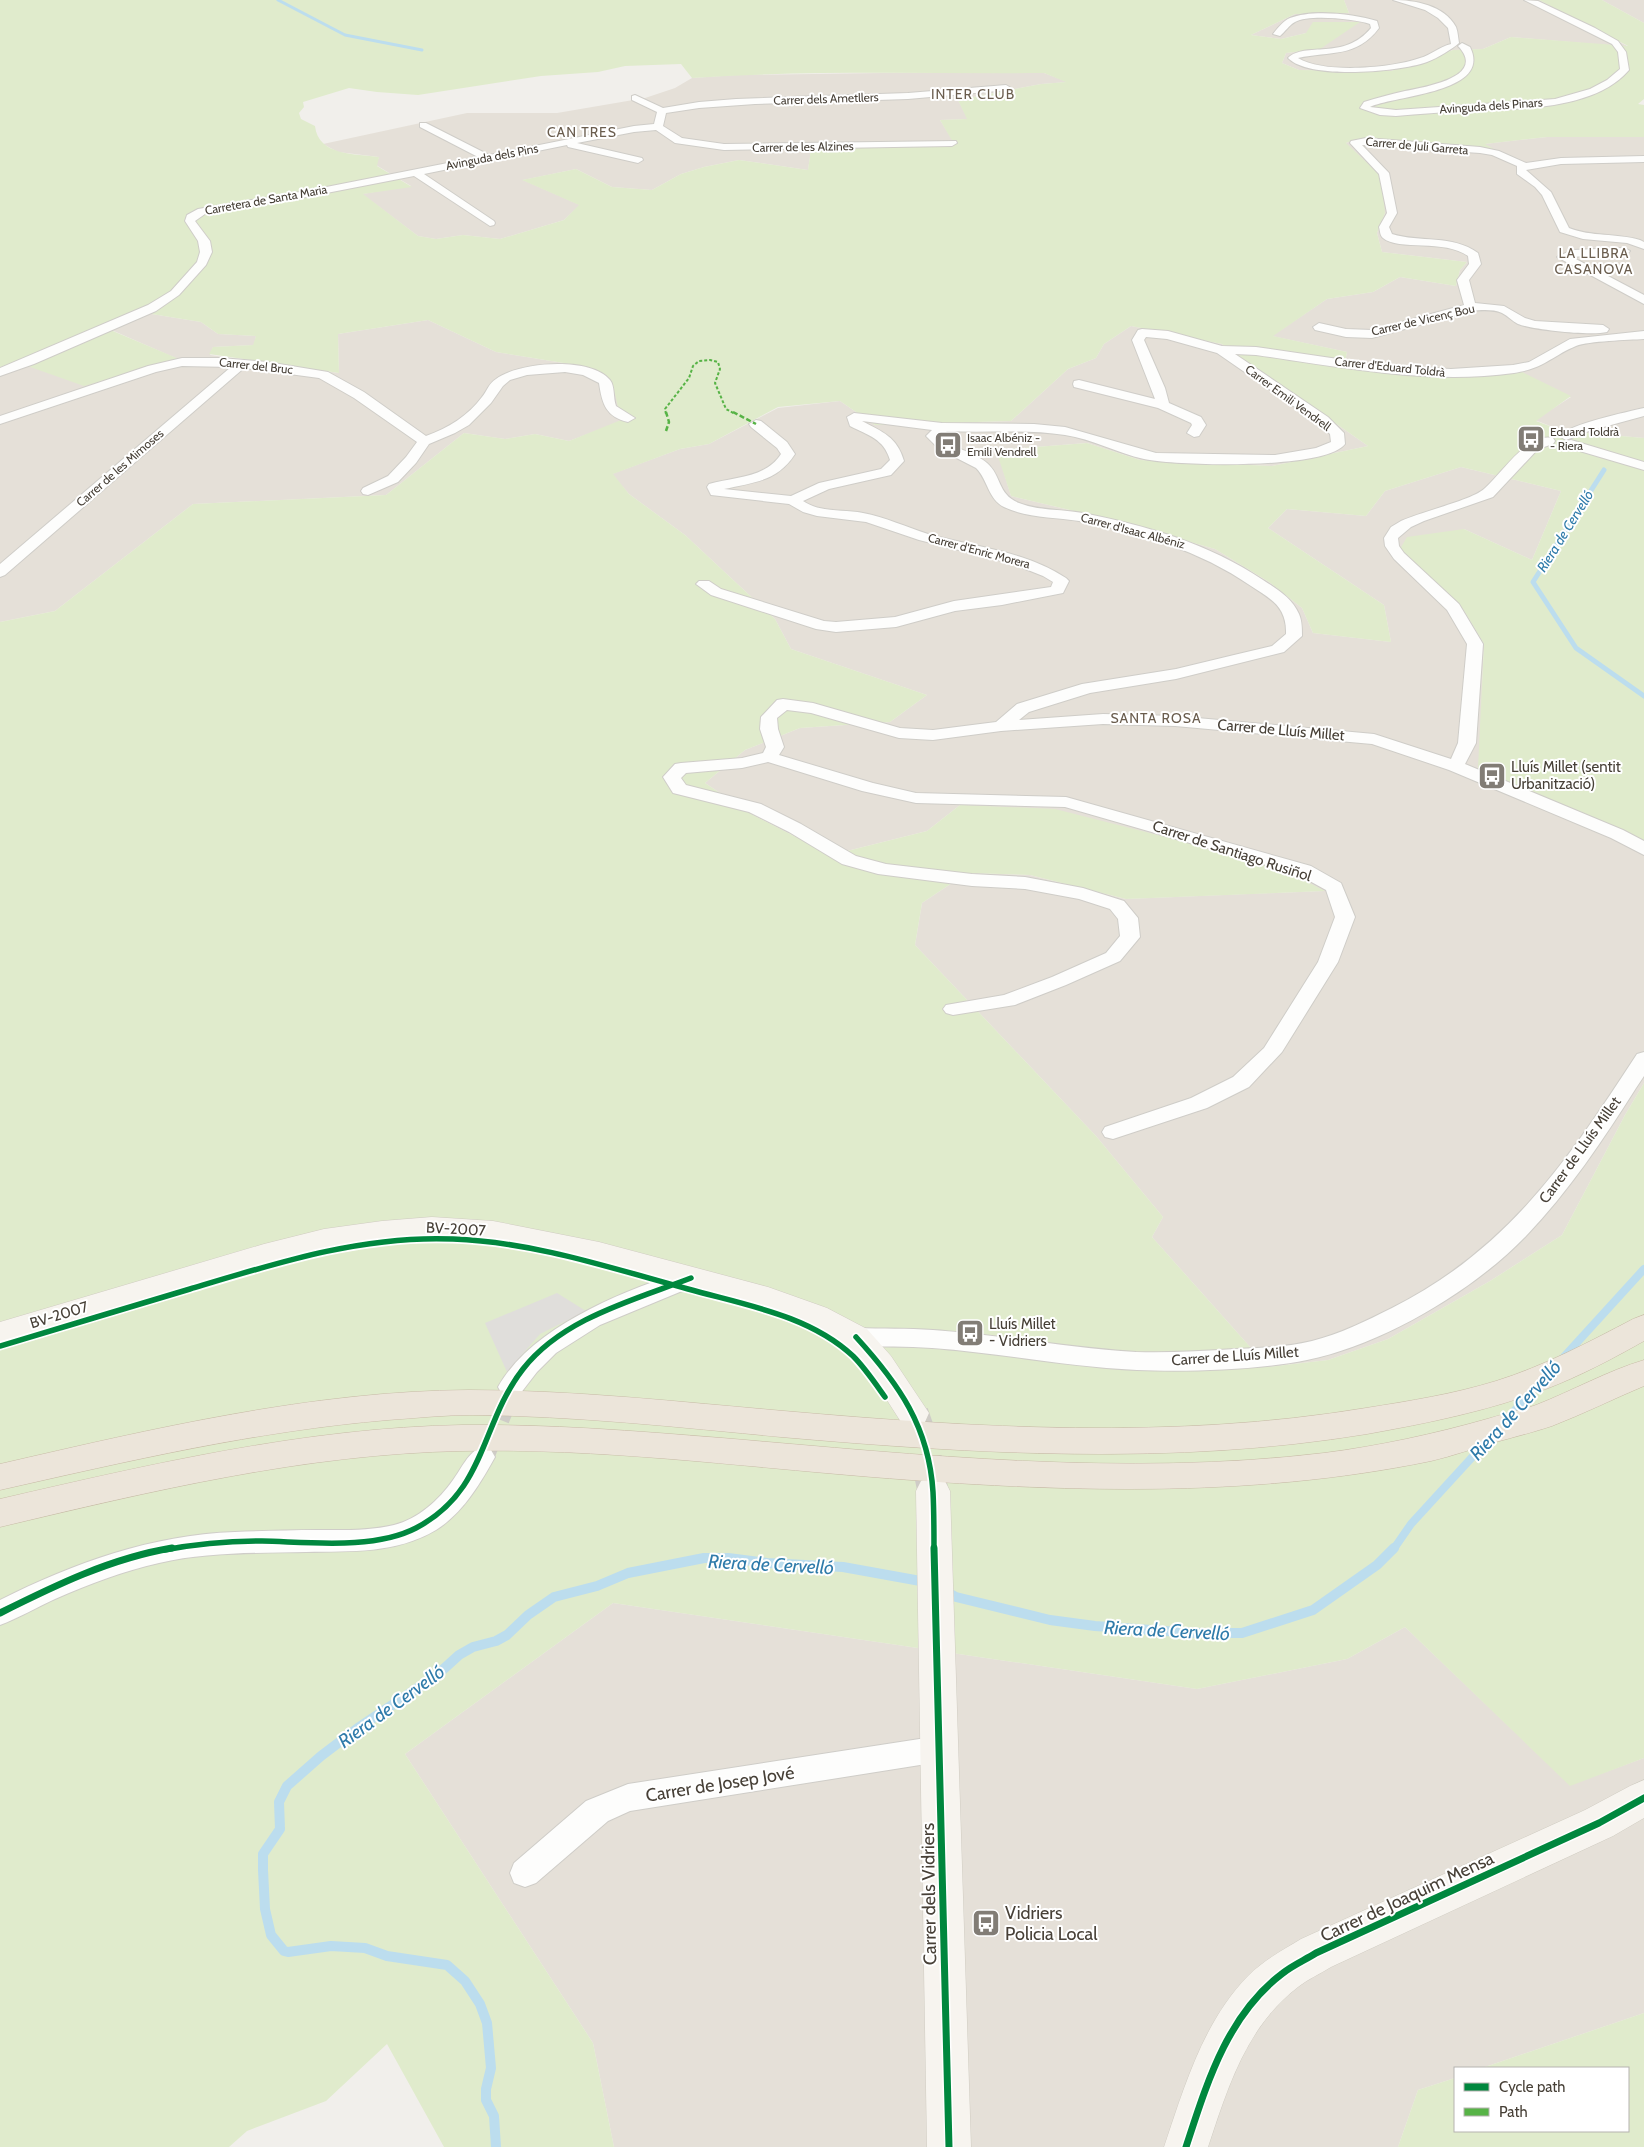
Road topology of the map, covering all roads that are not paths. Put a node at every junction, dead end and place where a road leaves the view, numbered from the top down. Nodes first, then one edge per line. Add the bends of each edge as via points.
1 (1397, 0) edge
2 (1528, 0) edge
3 (1278, 34) dead end
4 (1456, 45) junction
5 (1006, 88) dead end
6 (634, 98) dead end
7 (662, 111) junction
8 (423, 125) dead end
9 (658, 127) junction
10 (564, 143) junction
11 (952, 143) dead end
12 (488, 158) junction
13 (1644, 158) edge
14 (638, 160) dead end
15 (1525, 166) junction
16 (415, 172) junction
17 (490, 223) dead end
18 (1644, 247) edge
19 (1644, 300) edge
20 (1470, 307) junction
21 (1319, 327) dead end
22 (1644, 328) edge
23 (1644, 335) edge
24 (1220, 350) junction
25 (240, 365) junction
26 (0, 372) edge
27 (1079, 384) dead end
28 (1163, 405) junction
29 (1644, 412) edge
30 (628, 418) dead end
31 (0, 420) edge
32 (756, 424) dead end
33 (943, 428) junction
34 (1194, 433) dead end
35 (1569, 440) junction
36 (424, 441) junction
37 (1644, 466) edge
38 (368, 491) dead end
39 (793, 500) junction
40 (0, 572) edge
41 (704, 584) dead end
42 (1001, 726) junction
43 (769, 757) junction
44 (1455, 766) junction
45 (1644, 849) edge
46 (953, 1009) dead end
47 (1644, 1060) edge
48 (1113, 1132) dead end
49 (691, 1278) junction
50 (1644, 1328) edge
51 (0, 1334) edge
52 (856, 1337) junction
53 (1644, 1372) edge
54 (511, 1386) tunnel mouth
55 (913, 1412) tunnel mouth
56 (482, 1457) tunnel mouth
57 (0, 1477) edge
58 (933, 1491) tunnel mouth
59 (0, 1513) edge
60 (0, 1613) edge
61 (939, 1750) junction
62 (1644, 1798) edge
63 (525, 1873) dead end
64 (949, 2147) edge
65 (1186, 2147) edge

1 - 4 street via 1436,12 1451,26
2 - 4 street, Avinguda dels Pinars via 1618,44 1624,70 1612,82 1594,91 1541,103 1396,113 1365,108 1367,104 1453,82 1468,68 1470,60 1467,49
3 - 4 street via 1292,20 1307,18 1355,18 1374,23 1373,31 1354,46 1292,58 1302,64 1329,68 1402,66 1426,60 1443,48
5 - 7 street, Carrer dels Ametllers via 942,95 731,102
6 - 7 street
7 - 9 street
8 - 12 street
9 - 10 street, Avinguda dels Pins
9 - 11 street, Carrer de les Alzines via 679,141 724,147
10 - 12 street, Avinguda dels Pins
10 - 14 street
12 - 16 street, Avinguda dels Pins
13 - 15 street
15 - 18 street via 1520,168 1521,172 1548,194 1564,230 1629,241
15 - 20 street, Carrer de Juli Garreta via 1490,152 1366,140 1355,142 1386,176 1392,213 1384,227 1387,236 1458,247 1474,255 1475,264 1463,280
16 - 17 street
16 - 26 street, Carretera de Santa Maria via 197,213 190,221 204,241 206,252 202,263 175,293 152,308
18 - 19 street via 1572,253 1563,257
20 - 21 street, Carrer de Vicenç Bou via 1372,334
20 - 22 street, Carrer de Vicenç Bou via 1500,309 1533,324 1617,330
23 - 24 street, Carrer d'Eduard Toldrà via 1574,342 1533,365 1513,369 1451,373 1380,369 1256,351
24 - 28 street, Carrer Emili Vendrell via 1168,335 1142,333 1138,340 1142,354 1161,389
24 - 33 street, Carrer Emili Vendrell via 1323,420 1337,433 1338,444 1325,452 1253,459 1156,457 1093,437 1050,429
25 - 31 street, Carrer del Bruc via 182,362
25 - 36 street, Carrer del Bruc via 323,375
25 - 40 street, Carrer de les Mimoses
27 - 28 street
28 - 34 street via 1196,420 1199,425
29 - 35 street via 1584,428
30 - 36 street via 613,412 608,405 605,382 586,371 530,370 498,383 474,416 455,430
32 - 39 street via 782,445 788,454 784,463 772,473 714,487 716,492
33 - 39 street via 854,417 855,422 893,446 897,461 886,472 824,486
33 - 42 street, Carrer d'Isaac Albéniz via 933,436 940,446 982,465 995,492 1007,503 1121,526 1175,540 1212,555 1278,597 1291,611 1296,623 1294,636 1278,648 1176,674 1088,688 1022,708
35 - 37 street
35 - 44 street via 1547,438 1548,441 1533,446 1488,494 1398,527 1391,538 1392,546 1400,556 1453,607 1475,644 1467,743
36 - 38 street via 393,478
39 - 41 street, Carrer d'Enric Morera via 800,507 813,511 861,517 1025,563 1061,581 1058,590 954,606 896,622 829,626 716,592
42 - 43 street, Carrer de Lluís Millet via 932,735 899,733 813,708 783,704 769,717 775,747
42 - 44 street, Carrer de Lluís Millet via 1103,719 1174,721 1374,739
43 - 46 street via 742,763 682,768 672,777 679,789 755,808 849,860 885,870 1025,883 1083,894 1117,905 1128,918 1130,937 1113,957 1008,1001
43 - 48 street, Carrer de Santiago Rusiñol via 916,798 1066,802 1304,870 1334,887 1345,917 1328,962 1272,1052 1241,1082 1199,1103
44 - 45 street, Carrer de Lluís Millet via 1617,834
47 - 52 street, Carrer de Lluís Millet via 1551,1193 1496,1252 1425,1300 1381,1323 1314,1350 1270,1356 1138,1361 932,1339
49 - 51 street, BV-2007 via 589,1251 493,1231 432,1227 382,1231 324,1240 264,1255
49 - 52 street, BV-2007 via 768,1298 816,1316
49 - 54 street via 571,1329 535,1356
50 - 57 highway via 1576,1364 1512,1388 1437,1408 1294,1433 1175,1440 1053,1441 882,1432 624,1410 477,1402 363,1409 243,1426
52 - 55 street, BV-2007 via 880,1364
53 - 59 highway via 1602,1394 1534,1420 1455,1443 1307,1468 1175,1476 1051,1476 622,1443 464,1438 361,1442 256,1458
56 - 60 street via 464,1487 445,1508 416,1528 394,1536 370,1540 241,1542 146,1554 85,1574
58 - 61 street, Carrer dels Vidriers
61 - 63 street, Carrer de Josep Jové via 628,1798 597,1811
61 - 64 street, Carrer dels Vidriers
62 - 65 street, Carrer de Joaquim Mensa via 1598,1823 1316,1953 1283,1973 1252,2003 1233,2029 1215,2062

